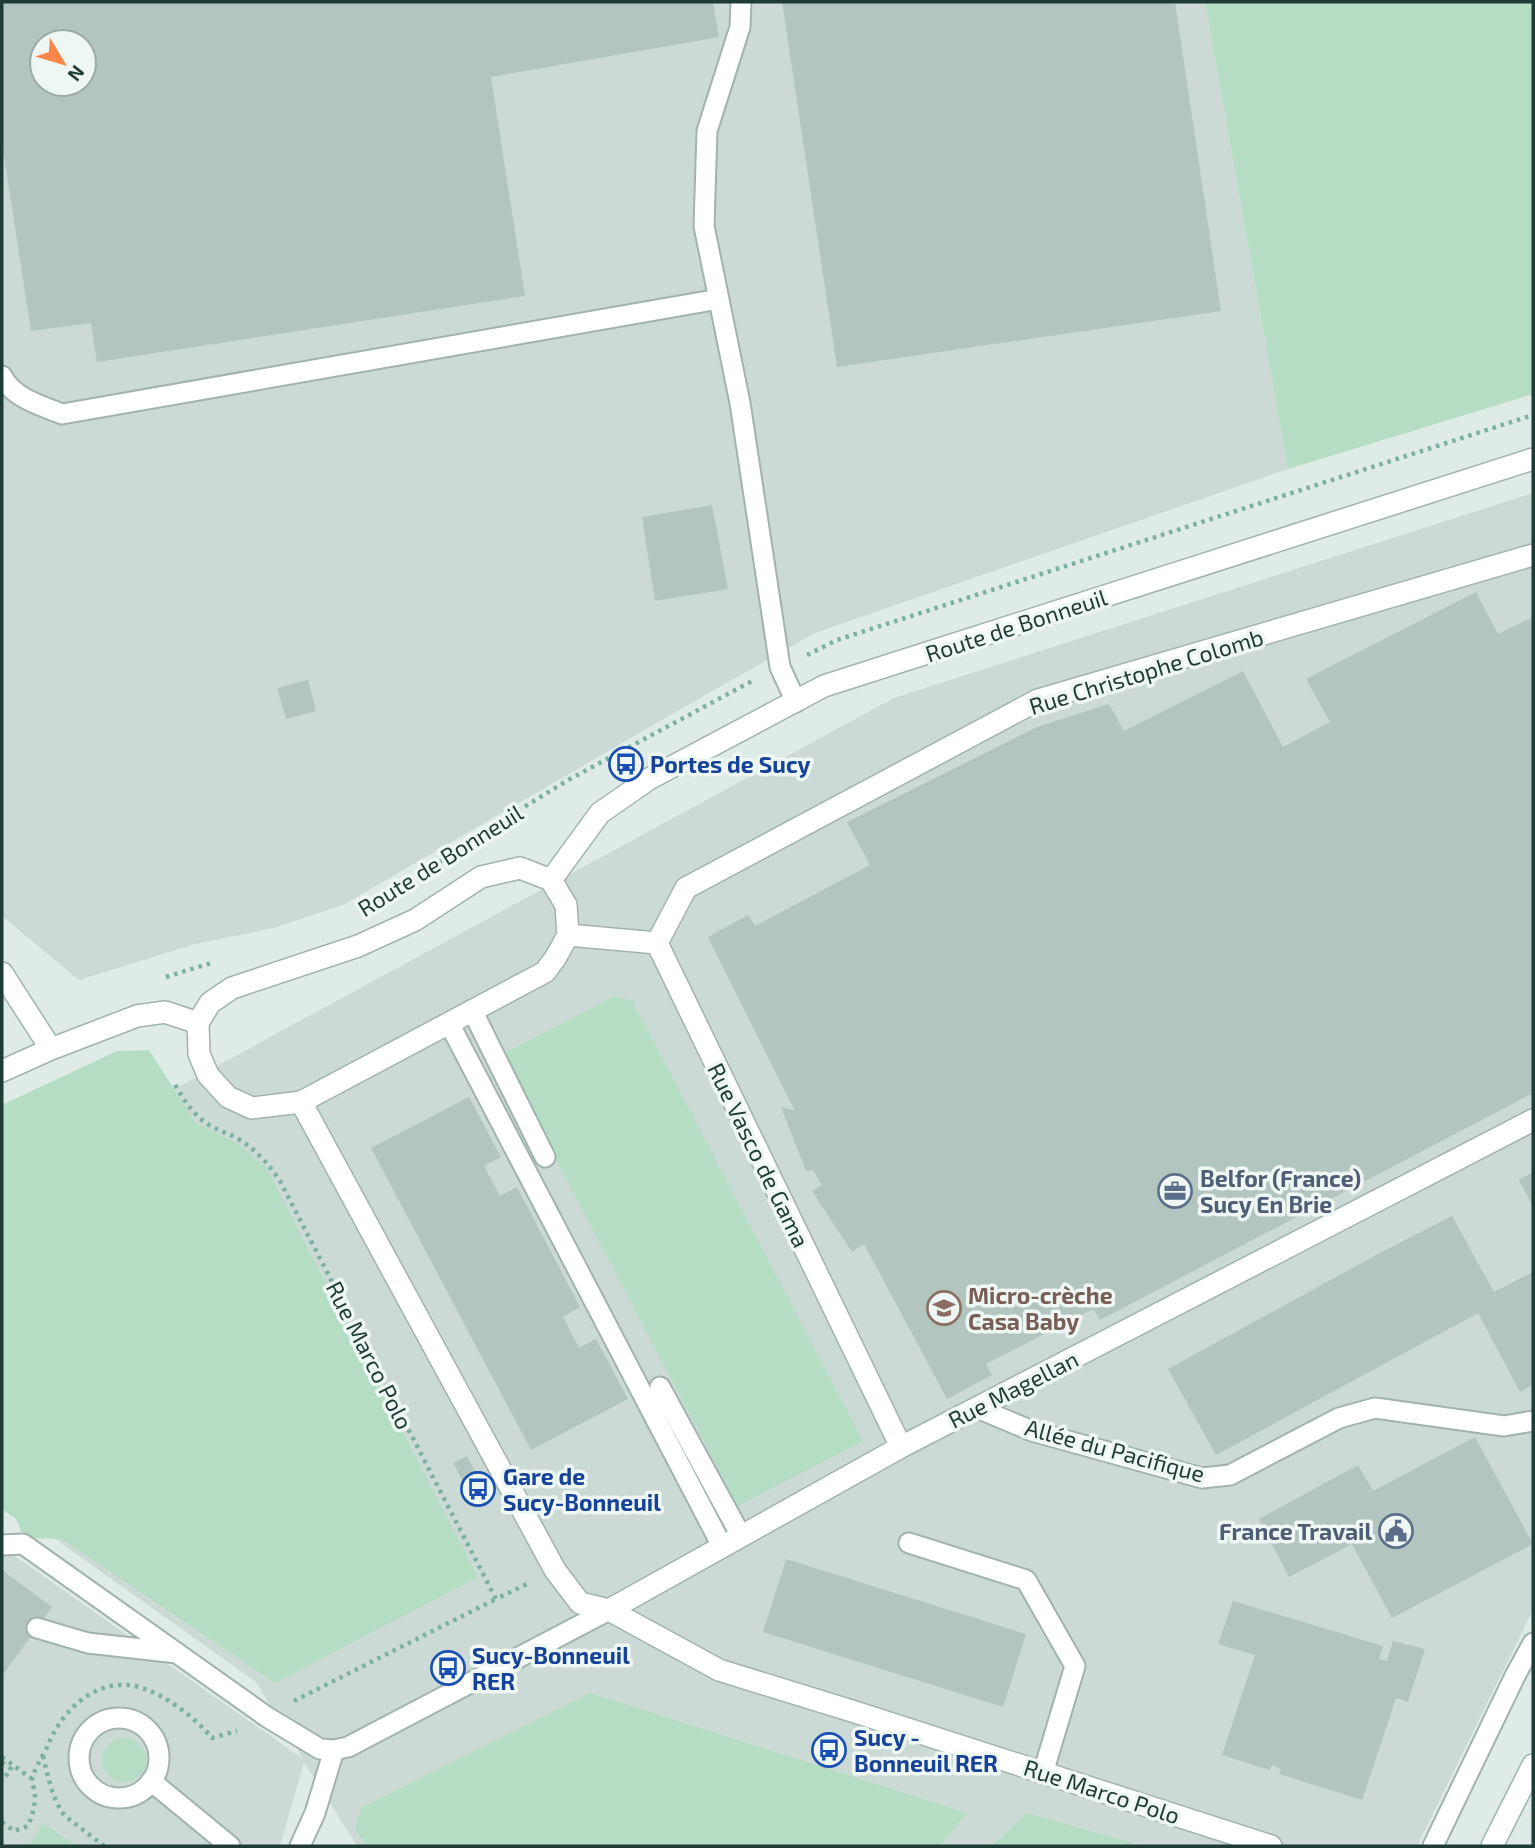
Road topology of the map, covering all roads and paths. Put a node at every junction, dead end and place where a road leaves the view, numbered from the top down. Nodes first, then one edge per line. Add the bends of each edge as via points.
1 (741, 2) edge
2 (719, 299) junction
3 (2, 376) edge
4 (1533, 415) edge
5 (1533, 459) edge
6 (1533, 555) edge
7 (837, 640) dead end
8 (796, 702) junction
9 (700, 708) dead end
10 (551, 880) junction
11 (379, 902) dead end
12 (569, 935) junction
13 (657, 943) junction
14 (217, 962) dead end
15 (2, 973) edge
16 (166, 977) dead end
17 (472, 1010) junction
18 (198, 1023) junction
19 (449, 1023) junction
20 (51, 1049) junction
21 (2, 1070) edge
22 (175, 1085) dead end
23 (301, 1102) junction
24 (1533, 1120) edge
25 (545, 1157) dead end
26 (660, 1387) dead end
27 (976, 1408) junction
28 (1533, 1421) edge
29 (901, 1447) junction
30 (2, 1528) edge
31 (741, 1536) junction
32 (909, 1543) dead end
33 (23, 1544) junction
34 (2, 1545) edge
35 (722, 1546) junction
36 (555, 1570) junction
37 (496, 1600) junction
38 (609, 1610) junction
39 (37, 1628) dead end
40 (1533, 1643) edge
41 (178, 1653) junction
42 (288, 1704) dead end
43 (240, 1730) dead end
44 (334, 1751) junction
45 (43, 1756) junction
46 (2, 1760) edge
47 (1533, 1765) edge
48 (1044, 1773) junction
49 (32, 1779) junction
50 (2, 1781) edge
51 (151, 1782) junction
52 (2, 1822) edge
53 (104, 1846) edge
54 (230, 1846) edge
55 (300, 1846) edge
56 (1271, 1846) edge
57 (1433, 1846) edge
58 (1492, 1846) edge

1 - 2 lane via 740,27 707,131 704,226
2 - 3 lane via 61,414 23,398
2 - 8 lane via 740,403 780,667
4 - 7 path, Route de Bonneuil
5 - 8 street, Route de Bonneuil via 824,686
6 - 13 street, Rue Christophe Colomb via 1038,700 686,888
8 - 10 street, Route de Bonneuil via 649,779 600,813
9 - 11 path, Route de Bonneuil via 512,814
10 - 12 street via 566,905
10 - 18 street via 520,868 481,877 415,920 358,946 232,988 210,1003
12 - 13 street
12 - 17 street via 545,972
13 - 29 street, Rue Vasco de Gama
14 - 16 path
15 - 20 street
17 - 19 street
17 - 25 lane
18 - 20 street via 165,1012 137,1016
18 - 23 street via 198,1054 208,1075 228,1097 252,1108
19 - 23 street
19 - 35 lane
20 - 21 street
22 - 37 path, Rue Marco Polo via 201,1119 255,1151 279,1181
23 - 36 street, Rue Marco Polo
24 - 27 street, Rue Magellan
26 - 31 lane
27 - 28 lane, Allée du Pacifique via 1032,1431 1202,1478 1230,1475 1339,1418 1375,1408 1504,1426
27 - 29 street, Rue Magellan
29 - 31 street, Rue Magellan
30 - 33 lane
31 - 35 street, Rue Magellan
32 - 48 lane via 1026,1580 1075,1666
33 - 34 lane
33 - 41 lane
35 - 38 street, Rue Magellan
36 - 37 path
36 - 38 street, Rue Marco Polo via 580,1603
37 - 42 path
38 - 44 lane
38 - 48 street, Rue Marco Polo via 719,1670
39 - 41 lane via 88,1643
40 - 57 lane
41 - 44 lane via 308,1743
43 - 45 path via 212,1738 163,1697 117,1685 74,1706
44 - 55 lane
45 - 49 path
45 - 53 path via 60,1810
46 - 49 path
46 - 50 path via 10,1769
47 - 58 street
48 - 56 street, Rue Marco Polo
49 - 52 path via 35,1795 28,1826 14,1831
51 - 51 lane via 159,1755 149,1731 126,1718 112,1718 89,1731 82,1743 80,1768 94,1789 118,1798 131,1796
51 - 54 lane

